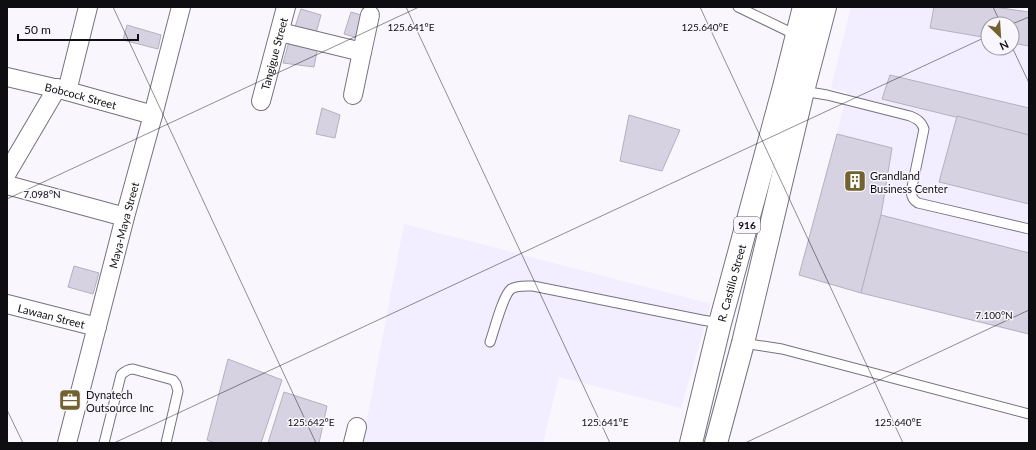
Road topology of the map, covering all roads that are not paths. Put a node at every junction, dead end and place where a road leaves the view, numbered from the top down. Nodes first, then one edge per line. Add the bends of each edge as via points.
1 (88, 7) edge
2 (181, 7) edge
3 (286, 7) edge
4 (738, 7) edge
5 (804, 7) edge
6 (825, 7) edge
7 (370, 15) dead end
8 (280, 32) junction
9 (806, 40) junction
10 (362, 52) junction
11 (7, 77) edge
12 (62, 89) junction
13 (794, 89) junction
14 (353, 95) dead end
15 (261, 101) dead end
16 (153, 115) junction
17 (7, 173) edge
18 (7, 185) edge
19 (125, 217) junction
20 (1029, 229) edge
21 (7, 304) edge
22 (720, 323) junction
23 (97, 327) junction
24 (490, 342) dead end
25 (743, 343) junction
26 (1029, 414) edge
27 (67, 443) edge
28 (104, 443) edge
29 (166, 443) edge
30 (690, 443) edge
31 (716, 443) edge

1 - 12 street
2 - 16 street, Maya-Maya Street
3 - 8 street, Tangigue Street
4 - 9 lane
5 - 9 main road, R. Castillo Street / 916
6 - 9 main road, R. Castillo Street / 916
7 - 10 street
8 - 10 street
8 - 15 street, Tangigue Street
9 - 13 main road, R. Castillo Street / 916
10 - 14 street
11 - 12 street, Bobcock Street
12 - 16 street, Bobcock Street
12 - 17 street
13 - 20 lane via 919,120 924,129 911,192 915,201
13 - 22 main road, R. Castillo Street / 916
13 - 25 main road, R. Castillo Street / 916
16 - 19 street, Maya-Maya Street
18 - 19 street
19 - 23 street, Maya-Maya Street
21 - 23 street, Lawaan Street
22 - 24 lane via 533,286 521,286 511,289 505,297
22 - 30 main road, R. Castillo Street / 916
23 - 27 street, Maya-Maya Street
25 - 26 lane via 782,349
25 - 31 main road, R. Castillo Street / 916
28 - 29 lane via 121,375 128,369 173,380 176,384 178,391

